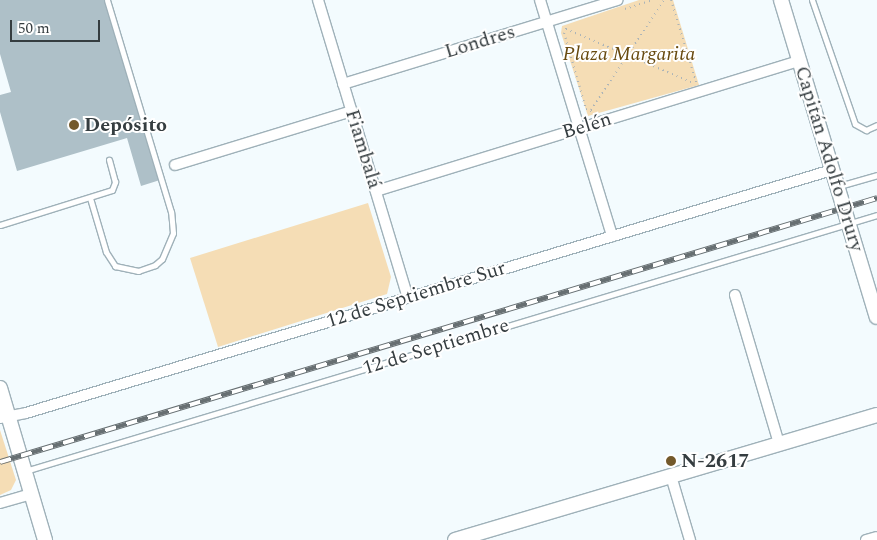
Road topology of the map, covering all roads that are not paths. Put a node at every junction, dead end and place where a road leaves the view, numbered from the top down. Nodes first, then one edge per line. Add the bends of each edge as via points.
1 (107, 0) edge
2 (318, 0) edge
3 (540, 0) edge
4 (781, 0) edge
5 (812, 0) edge
6 (618, 5) edge
7 (547, 21) junction
8 (799, 61) junction
9 (343, 84) junction
10 (352, 111) junction
11 (877, 125) edge
12 (579, 128) junction
13 (109, 160) dead end
14 (175, 165) dead end
15 (832, 170) junction
16 (877, 174) edge
17 (837, 186) junction
18 (376, 191) junction
19 (90, 198) junction
20 (877, 216) edge
21 (848, 224) junction
22 (0, 225) edge
23 (612, 236) junction
24 (735, 295) dead end
25 (408, 298) junction
26 (877, 316) edge
27 (0, 388) edge
28 (877, 415) edge
29 (4, 417) edge
30 (779, 444) junction
31 (24, 471) junction
32 (671, 476) junction
33 (31, 494) junction
34 (0, 503) edge
35 (877, 537) edge
36 (45, 540) edge
37 (455, 540) edge
38 (690, 540) edge
39 (866, 540) edge

1 - 19 lane via 171,212 173,233 162,259 138,271 115,266 106,252
2 - 9 street, Fiambalá
3 - 7 street
4 - 8 main road, Capitán Adolfo Drury
5 - 11 lane via 854,124 866,130
6 - 7 street, Londres
7 - 9 street, Londres
7 - 12 street
8 - 12 street, Belén
8 - 15 main road, Capitán Adolfo Drury
9 - 10 street, Fiambalá
10 - 14 street
10 - 18 street, Fiambalá
12 - 18 street, Belén
12 - 23 street
13 - 19 lane via 114,187
15 - 17 main road, Capitán Adolfo Drury
15 - 23 street, 12 de Septiembre Sur
16 - 17 lane
17 - 21 main road, Capitán Adolfo Drury
18 - 25 street, Fiambalá
19 - 22 lane
20 - 21 lane, 12 de Septiembre
21 - 26 main road, Capitán Adolfo Drury
21 - 31 lane, 12 de Septiembre
23 - 25 street, 12 de Septiembre Sur
24 - 30 street
25 - 29 street, 12 de Septiembre Sur
27 - 29 main road
28 - 30 main road
29 - 31 main road
30 - 32 main road
31 - 33 main road
32 - 37 main road
32 - 38 street
33 - 34 street
33 - 36 main road
35 - 39 street

